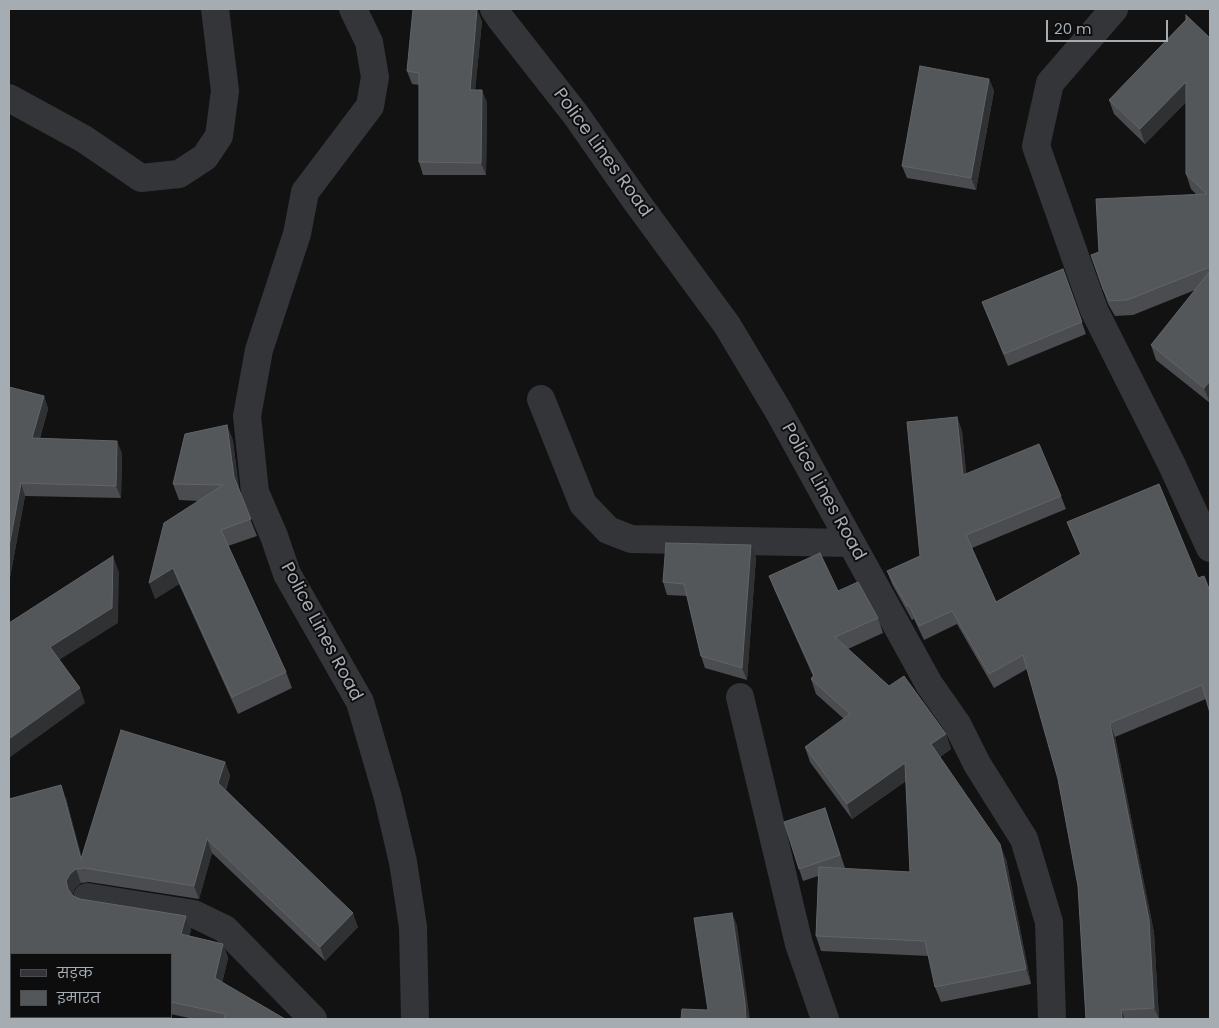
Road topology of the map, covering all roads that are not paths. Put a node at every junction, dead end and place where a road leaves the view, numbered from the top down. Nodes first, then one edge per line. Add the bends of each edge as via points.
1 (215, 9) edge
2 (353, 9) edge
3 (494, 9) edge
4 (1114, 9) edge
5 (9, 98) edge
6 (541, 399) dead end
7 (851, 543) junction
8 (1210, 548) edge
9 (740, 697) dead end
10 (87, 898) edge
11 (313, 1019) edge
12 (415, 1019) edge
13 (825, 1019) edge
14 (1052, 1019) edge

1 - 5 street via 225,91 219,136 205,157 178,174 141,178 84,140
2 - 12 street, Police Lines Road via 369,42 375,77 370,106 305,192 296,234 259,350 247,416 255,492 287,574 360,702 388,798 403,862 413,927
3 - 7 street, Police Lines Road via 576,115 727,325
4 - 8 street via 1050,83 1036,146 1094,310
6 - 7 street via 583,504 608,530 631,539
7 - 14 street, Police Lines Road via 929,684 957,724 977,764 1024,839 1049,922
9 - 13 street via 799,944
10 - 11 street via 194,914 225,929

